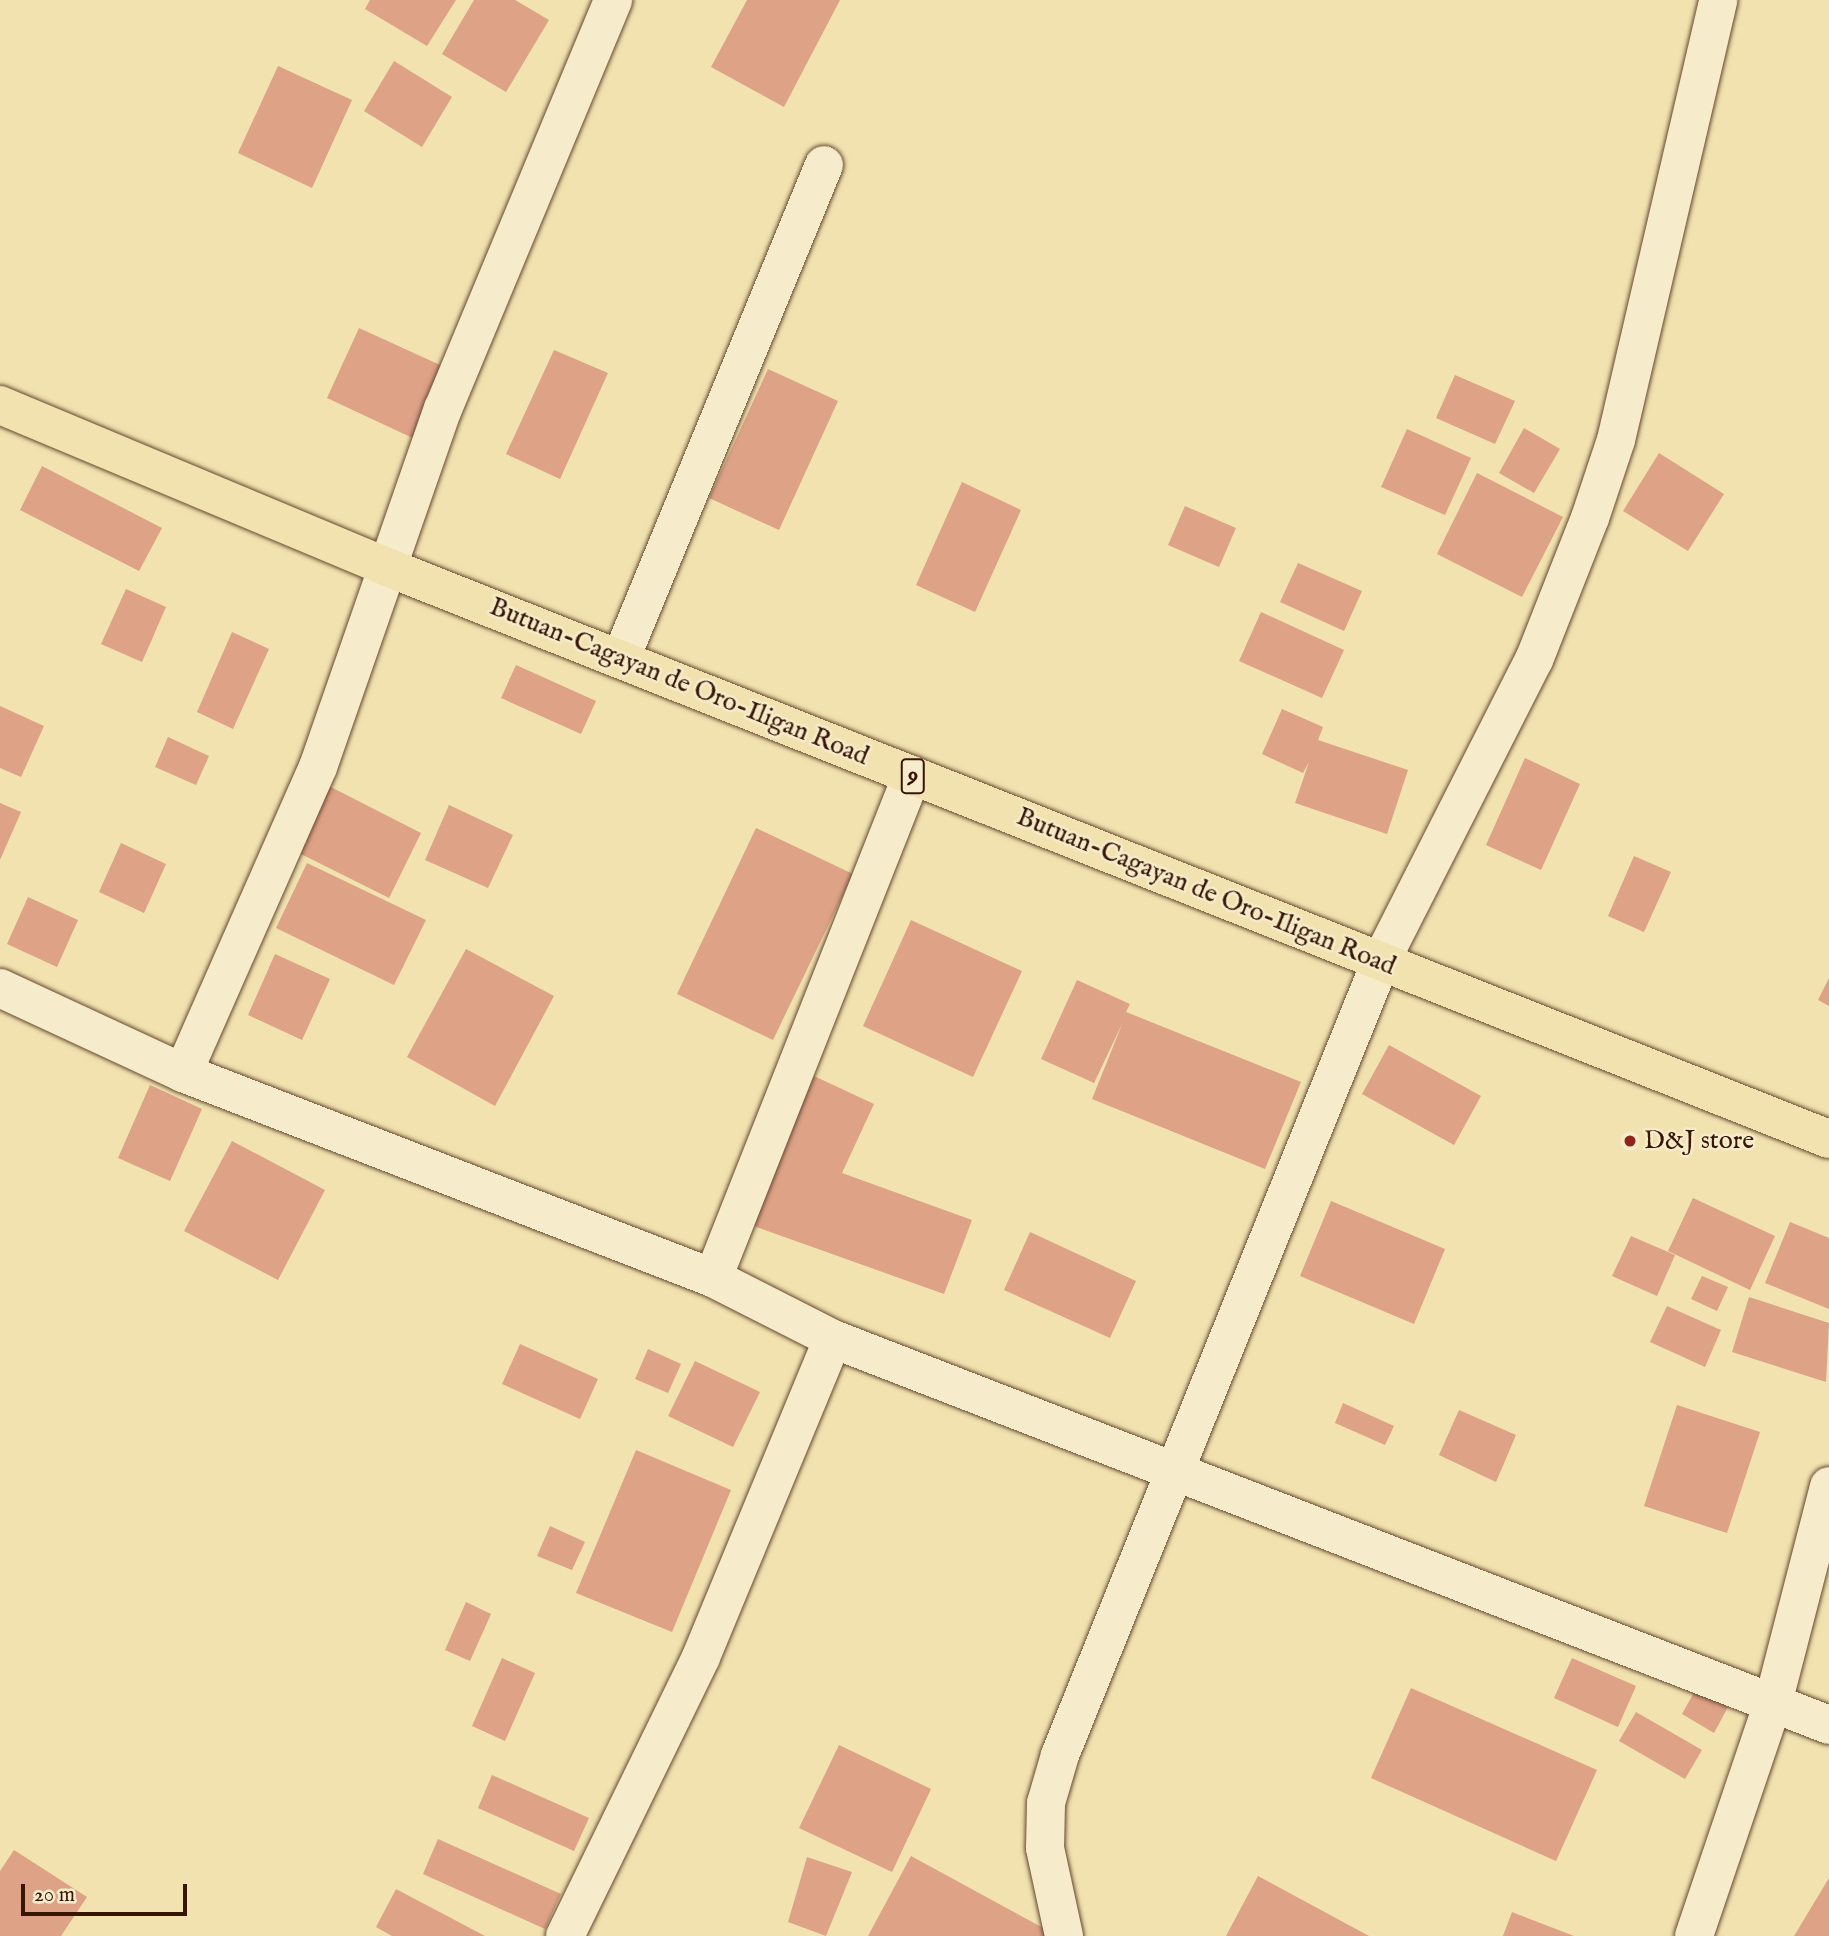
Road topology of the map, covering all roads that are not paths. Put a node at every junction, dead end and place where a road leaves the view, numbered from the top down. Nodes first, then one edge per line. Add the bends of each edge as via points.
1 (613, 0) edge
2 (1718, 0) edge
3 (824, 165) dead end
4 (0, 405) edge
5 (387, 567) junction
6 (621, 658) junction
7 (912, 775) junction
8 (1381, 961) junction
9 (0, 988) edge
10 (183, 1073) junction
11 (1829, 1139) edge
12 (713, 1278) junction
13 (833, 1339) junction
14 (1176, 1472) junction
15 (1829, 1486) edge
16 (1773, 1703) junction
17 (1829, 1725) edge
18 (565, 1936) edge
19 (1064, 1936) edge
20 (1694, 1936) edge

1 - 5 street via 443,409
2 - 8 street via 1630,387 1590,518 1534,660
3 - 6 street
4 - 5 highway, Butuan-Cagayan de Oro-Iligan Road / 9
5 - 6 highway, Butuan-Cagayan de Oro-Iligan Road / 9
5 - 10 street via 318,767
6 - 7 highway, Butuan-Cagayan de Oro-Iligan Road / 9
7 - 8 highway, Butuan-Cagayan de Oro-Iligan Road / 9
7 - 12 street
8 - 11 highway, Butuan-Cagayan de Oro-Iligan Road / 9
8 - 14 street
9 - 10 street
10 - 12 street
12 - 13 street
13 - 14 street
13 - 18 street via 702,1657
14 - 16 street
14 - 19 street via 1046,1803 1045,1848
15 - 16 street
16 - 17 street
16 - 20 street

